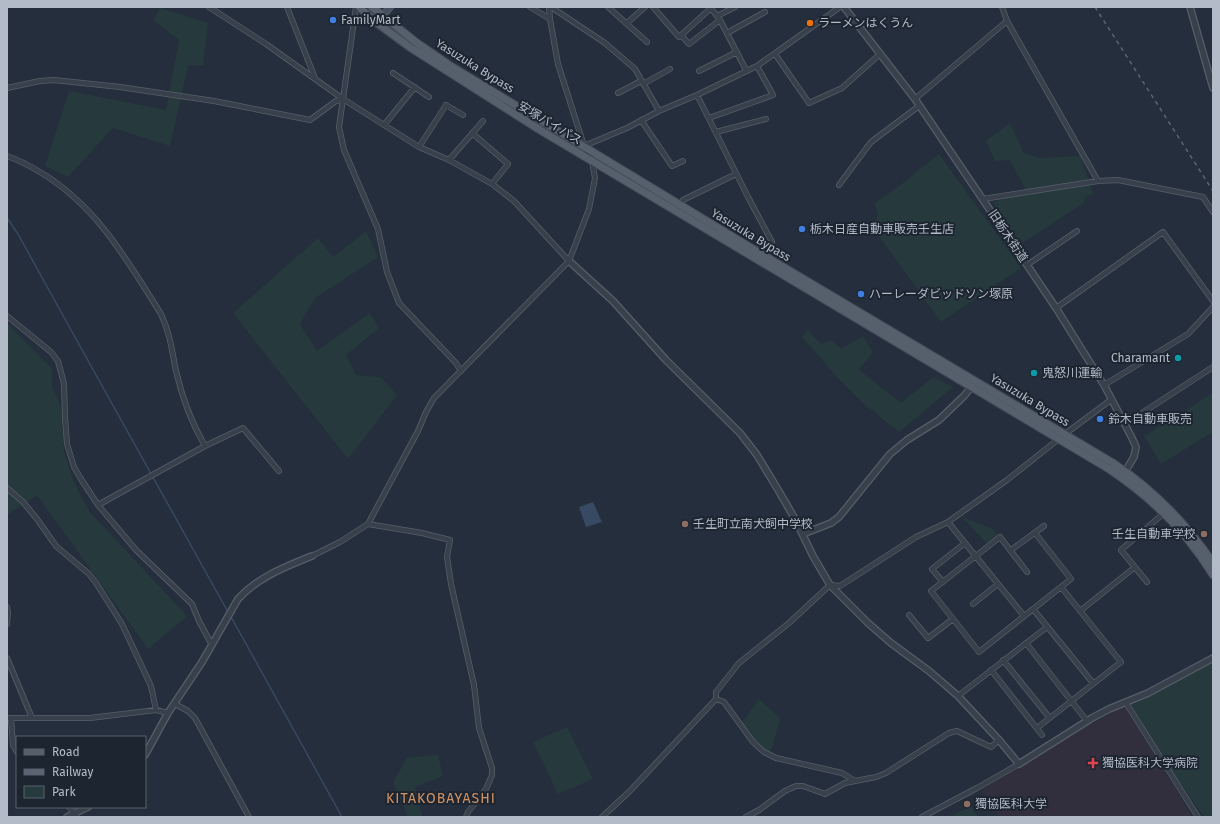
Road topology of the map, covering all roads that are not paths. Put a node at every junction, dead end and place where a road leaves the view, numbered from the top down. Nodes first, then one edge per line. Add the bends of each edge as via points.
1 (209, 7) edge
2 (287, 7) edge
3 (357, 7) edge
4 (372, 7) edge
5 (390, 7) edge
6 (530, 7) edge
7 (550, 7) edge
8 (608, 7) edge
9 (645, 7) edge
10 (653, 7) edge
11 (711, 7) edge
12 (734, 7) edge
13 (840, 7) edge
14 (844, 7) edge
15 (1002, 7) edge
16 (1190, 7) edge
17 (765, 12) dead end
18 (383, 16) junction
19 (718, 18) junction
20 (550, 19) junction
21 (1007, 21) junction
22 (377, 23) junction
23 (627, 23) junction
24 (727, 33) junction
25 (680, 35) junction
26 (647, 42) dead end
27 (737, 52) junction
28 (775, 54) junction
29 (880, 54) junction
30 (757, 66) junction
31 (670, 69) dead end
32 (746, 70) junction
33 (699, 71) dead end
34 (393, 73) dead end
35 (315, 79) junction
36 (642, 82) junction
37 (415, 87) junction
38 (7, 88) edge
39 (1213, 88) edge
40 (618, 93) dead end
41 (697, 95) junction
42 (429, 97) dead end
43 (343, 99) junction
44 (915, 99) junction
45 (919, 106) junction
46 (659, 111) junction
47 (463, 116) dead end
48 (709, 118) junction
49 (766, 119) dead end
50 (641, 120) junction
51 (483, 121) dead end
52 (384, 125) junction
53 (716, 132) junction
54 (472, 133) junction
55 (584, 146) junction
56 (419, 147) junction
57 (7, 156) edge
58 (449, 160) junction
59 (592, 161) junction
60 (683, 161) dead end
61 (736, 174) junction
62 (1098, 181) junction
63 (492, 184) junction
64 (839, 185) dead end
65 (983, 199) junction
66 (683, 200) dead end
67 (1213, 212) edge
68 (1076, 232) dead end
69 (753, 249) junction
70 (569, 261) junction
71 (1027, 265) junction
72 (1213, 301) edge
73 (1213, 307) edge
74 (1056, 308) junction
75 (7, 316) edge
76 (1213, 367) edge
77 (461, 371) junction
78 (974, 384) junction
79 (1104, 386) junction
80 (1112, 398) junction
81 (1125, 424) junction
82 (1062, 436) junction
83 (205, 446) junction
84 (279, 472) dead end
85 (1124, 475) junction
86 (7, 488) edge
87 (98, 505) junction
88 (1164, 513) junction
89 (948, 522) junction
90 (368, 524) junction
91 (1044, 526) dead end
92 (1035, 532) junction
93 (803, 534) junction
94 (965, 543) junction
95 (1011, 550) junction
96 (312, 556) joint
97 (976, 557) junction
98 (1213, 563) edge
99 (1135, 567) junction
100 (1027, 572) dead end
101 (1213, 575) edge
102 (943, 582) junction
103 (1147, 582) dead end
104 (830, 584) junction
105 (998, 584) junction
106 (1061, 587) junction
107 (973, 604) dead end
108 (7, 607) edge
109 (1033, 609) junction
110 (1080, 611) junction
111 (909, 615) dead end
112 (1024, 616) junction
113 (953, 619) junction
114 (7, 624) edge
115 (1047, 627) junction
116 (1026, 643) junction
117 (212, 645) junction
118 (7, 658) edge
119 (1213, 658) edge
120 (1004, 660) junction
121 (991, 670) junction
122 (1093, 683) junction
123 (958, 696) junction
124 (716, 699) junction
125 (1070, 701) junction
126 (1126, 703) junction
127 (175, 704) junction
128 (156, 710) junction
129 (168, 713) junction
130 (1049, 717) junction
131 (9, 718) edge
132 (32, 718) junction
133 (1087, 721) junction
134 (1037, 728) junction
135 (1042, 735) dead end
136 (999, 740) junction
137 (16, 750) edge
138 (146, 753) edge
139 (1019, 764) junction
140 (855, 781) junction
141 (86, 808) edge
142 (75, 815) edge
143 (67, 817) edge
144 (248, 817) edge
145 (466, 817) edge
146 (602, 817) edge
147 (746, 817) edge
148 (922, 817) edge
149 (1198, 817) edge

1 - 35 street
2 - 35 street
3 - 22 main road, 安塚バイパス
3 - 43 street
4 - 18 main road, Yasuzuka Bypass
5 - 18 main road
6 - 20 street
7 - 20 street
7 - 36 street via 605,43 635,69
8 - 23 street
9 - 23 street
10 - 25 street via 679,38
11 - 19 street
11 - 25 street
12 - 19 street
13 - 28 street
14 - 29 street, 旧栃木街道
15 - 21 street
16 - 39 street
17 - 24 street
18 - 22 main road
18 - 55 main road, Yasuzuka Bypass via 449,65
19 - 24 street
19 - 25 street via 689,44
20 - 55 street via 558,64
21 - 44 street
21 - 62 street
22 - 59 main road, 安塚バイパス via 446,71
23 - 26 street
24 - 27 street
27 - 32 street
27 - 33 street
28 - 29 street via 809,103 842,88
28 - 30 street
29 - 44 street, 旧栃木街道
30 - 32 street
30 - 48 street via 773,95
31 - 36 street
32 - 41 street
34 - 37 street
35 - 43 street
36 - 40 street
36 - 46 street
37 - 42 street
37 - 52 street
38 - 43 street via 54,80 214,101 310,120 336,101
41 - 46 street
41 - 48 street
43 - 52 street
43 - 77 street via 339,127 344,150 378,229 387,272 399,303
44 - 45 street, 旧栃木街道
45 - 64 street via 871,142
45 - 65 street, 旧栃木街道
46 - 50 street
47 - 56 street via 446,105
48 - 53 street
49 - 53 street
50 - 55 street
50 - 60 street via 672,166
51 - 54 street
52 - 56 street
53 - 61 street
54 - 58 street
54 - 63 street via 508,164
55 - 59 street
55 - 69 main road, Yasuzuka Bypass
56 - 58 street
57 - 83 street via 50,178 67,191 94,216 116,244 167,325 181,389 194,427
58 - 63 street
59 - 70 street via 595,178 589,209
59 - 78 main road, Yasuzuka Bypass
61 - 66 street
61 - 69 street via 772,242
62 - 65 street
62 - 67 street via 1118,180 1203,197
63 - 70 street via 514,201
65 - 71 street, 旧栃木街道
68 - 71 street
69 - 78 main road, Yasuzuka Bypass
70 - 77 street
70 - 93 street via 613,301 666,360 740,433 759,459
71 - 74 street, 旧栃木街道
72 - 74 street via 1162,232
73 - 79 street via 1188,334
74 - 79 street, 旧栃木街道
75 - 87 street via 51,352 58,361 64,384 65,418 71,459
76 - 81 street
77 - 90 street via 432,402
78 - 82 main road, Yasuzuka Bypass
78 - 93 street via 939,420 890,454 839,517
79 - 80 street, 旧栃木街道
80 - 81 street, 旧栃木街道
80 - 82 street
81 - 85 street, 旧栃木街道 via 1136,448
82 - 85 main road, Yasuzuka Bypass
82 - 89 street via 1007,480
83 - 84 street via 243,428
83 - 87 street
85 - 88 main road
85 - 98 main road via 1154,496 1184,524
86 - 128 street via 37,519 56,546 96,583 122,624 150,686
87 - 117 street via 136,550 192,604
88 - 99 street via 1121,550
88 - 101 main road via 1189,540
89 - 94 street
89 - 104 street via 916,537 840,586
90 - 96 street
90 - 145 street via 450,540 447,557 451,584 474,685 479,728 492,768 492,776 486,789
91 - 92 street
92 - 95 street
92 - 106 street via 1072,579
93 - 104 street
94 - 97 street
94 - 102 street via 932,569
95 - 97 street via 1000,537
95 - 100 street
96 - 117 street via 260,580 244,593 234,605
97 - 102 street
97 - 105 street
99 - 103 street
99 - 110 street
102 - 113 street via 931,591
104 - 123 street via 868,623
104 - 124 street via 789,623 739,663 716,692
105 - 107 street
105 - 112 street
106 - 109 street
106 - 110 street
108 - 114 street
109 - 112 street
109 - 115 street
110 - 122 street via 1121,662
111 - 113 street via 928,638
112 - 113 street via 979,652
115 - 116 street
115 - 122 street
116 - 120 street
116 - 125 street
117 - 127 street
118 - 132 street
119 - 126 street
120 - 121 street
120 - 130 street
121 - 123 street
121 - 134 street
122 - 125 street
123 - 136 street
124 - 140 street via 724,702 764,752 776,758 842,773
124 - 146 street via 630,791
125 - 130 street
125 - 133 street
126 - 133 street
126 - 149 street
127 - 129 street
127 - 144 street via 196,718
128 - 129 street
128 - 132 street via 90,718
129 - 138 street
130 - 134 street
131 - 132 street
131 - 137 street
133 - 139 street
134 - 135 street
136 - 139 street
136 - 140 street via 991,747 958,732 949,733 886,774
139 - 148 street
140 - 147 street via 845,783 825,794 796,786
141 - 142 street
142 - 143 street

